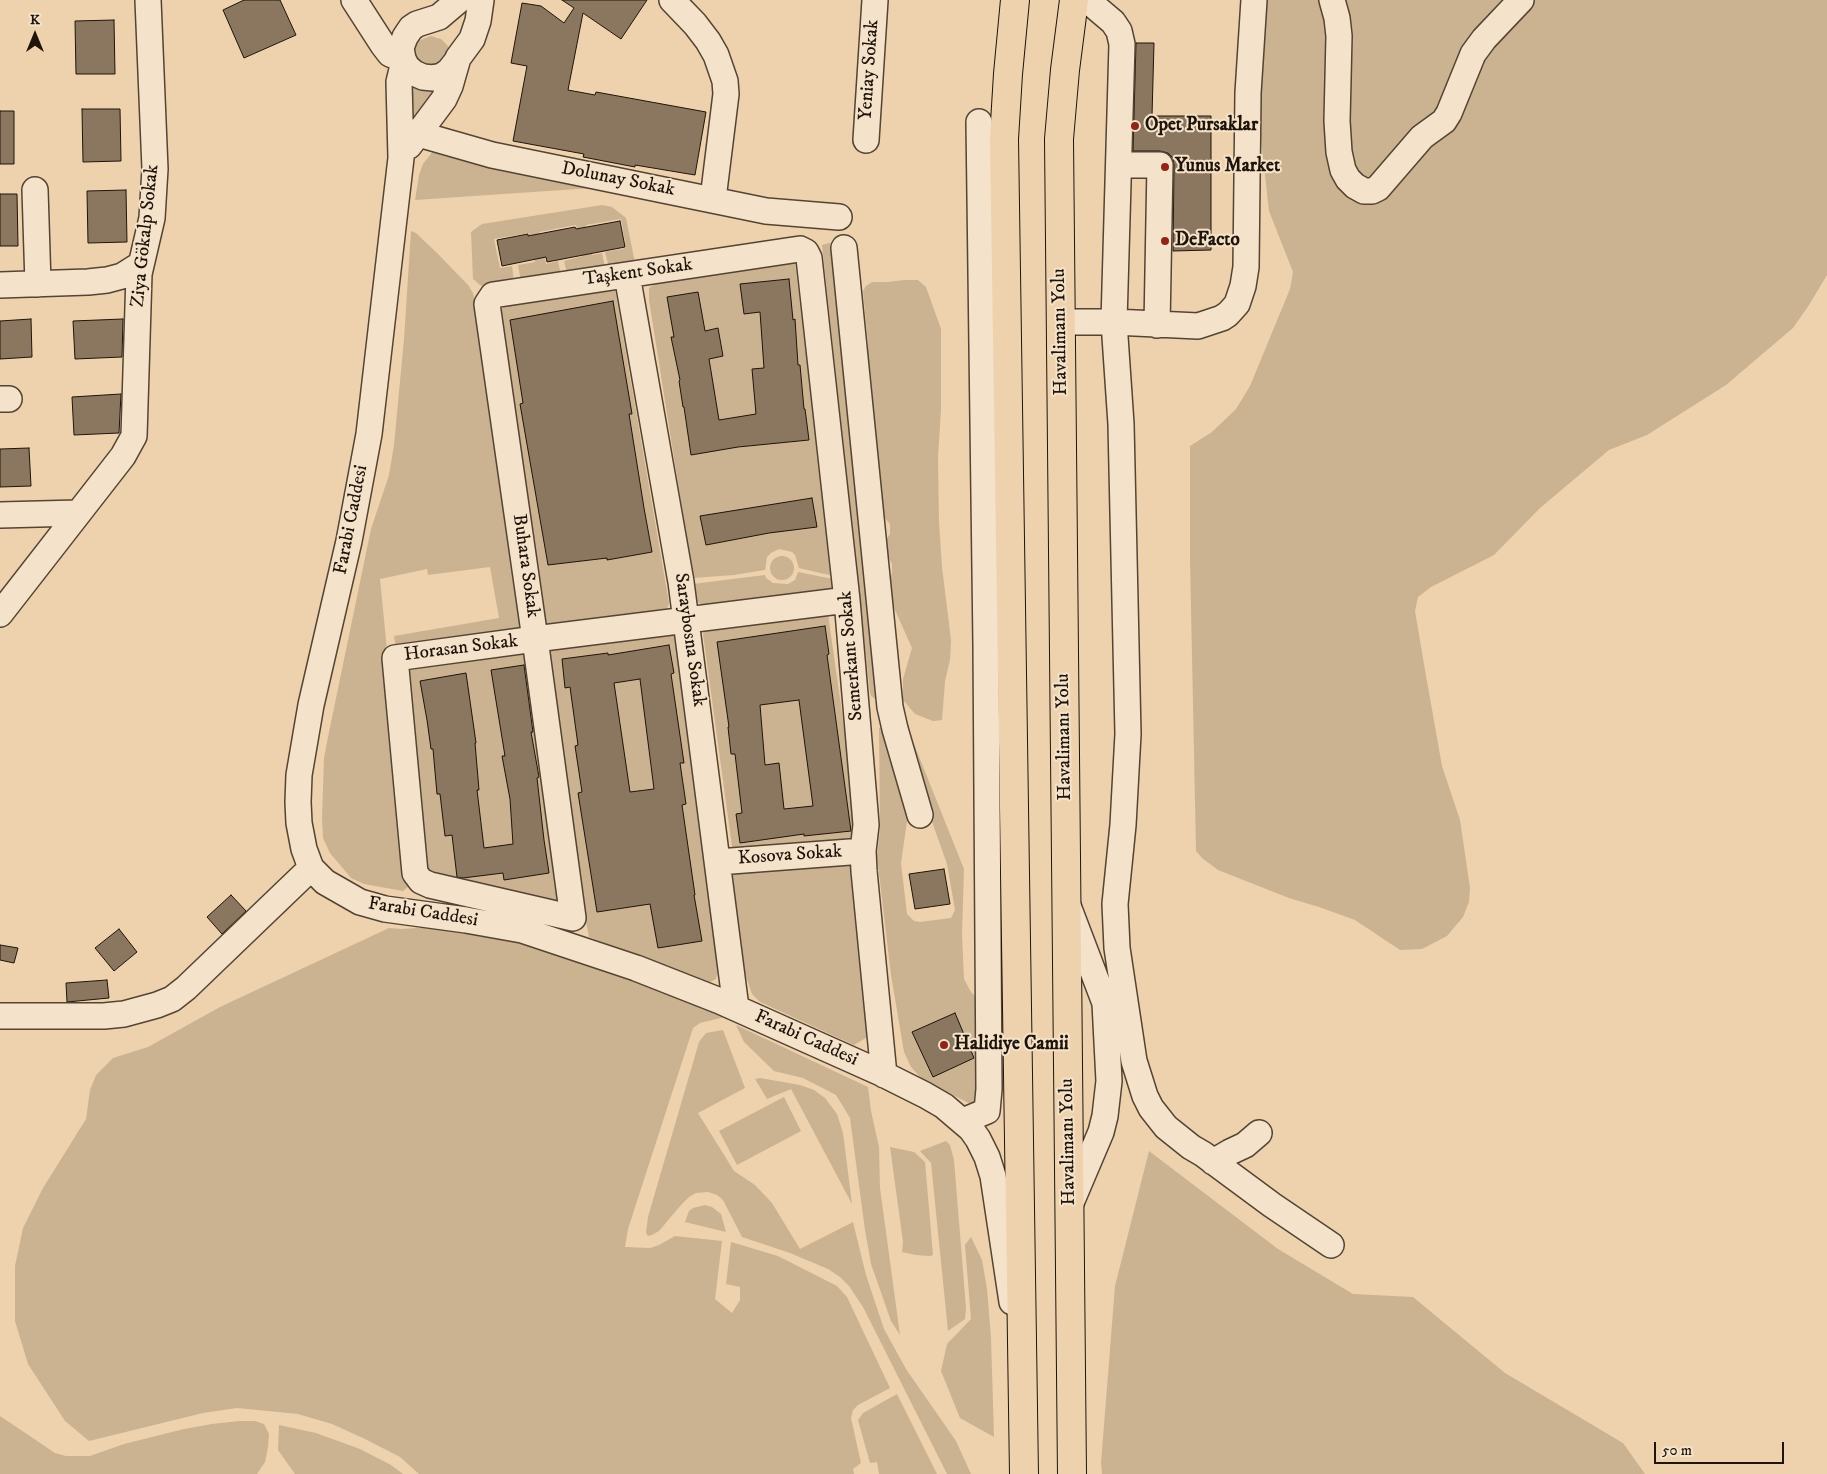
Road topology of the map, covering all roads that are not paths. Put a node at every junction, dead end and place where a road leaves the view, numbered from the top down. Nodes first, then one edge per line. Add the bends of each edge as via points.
1 (148, 0) edge
2 (354, 0) edge
3 (459, 0) edge
4 (481, 0) edge
5 (672, 0) edge
6 (875, 0) edge
7 (1016, 0) edge
8 (1074, 0) edge
9 (1254, 0) edge
10 (1332, 0) edge
11 (1521, 0) edge
12 (1103, 6) edge
13 (420, 25) junction
14 (403, 60) junction
15 (457, 60) junction
16 (979, 122) dead end
17 (410, 132) junction
18 (866, 140) dead end
19 (1119, 165) junction
20 (35, 190) dead end
21 (713, 199) junction
22 (839, 217) dead end
23 (844, 248) dead end
24 (793, 250) joint
25 (140, 264) junction
26 (628, 275) junction
27 (38, 284) junction
28 (0, 285) edge
29 (487, 304) joint
30 (1061, 322) junction
31 (1114, 322) junction
32 (1157, 325) junction
33 (84, 506) junction
34 (0, 515) edge
35 (847, 600) junction
36 (0, 614) edge
37 (687, 621) junction
38 (0, 626) edge
39 (535, 640) junction
40 (890, 707) junction
41 (856, 708) junction
42 (920, 815) dead end
43 (863, 851) junction
44 (718, 862) junction
45 (311, 868) junction
46 (1067, 903) junction
47 (573, 918) joint
48 (1115, 1006) junction
49 (736, 1008) junction
50 (0, 1016) edge
51 (884, 1075) junction
52 (1018, 1085) junction
53 (963, 1122) junction
54 (1259, 1133) dead end
55 (1213, 1162) junction
56 (1070, 1204) junction
57 (1070, 1236) junction
58 (1330, 1245) dead end
59 (1023, 1373) junction
60 (1024, 1474) edge
61 (1072, 1474) edge
62 (1089, 1474) edge

1 - 25 street, Ziya Gökalp Sokak via 154,169 152,218
2 - 13 street via 372,15 399,27
2 - 14 street via 390,54
3 - 13 street via 446,12
4 - 15 street via 472,39
5 - 21 street via 708,41 725,81
6 - 18 street, Yeniay Sokak
7 - 52 highway via 1004,139
8 - 30 highway, Havalimanı Yolu via 1059,139
9 - 32 street via 1243,286 1233,310 1214,322 1198,326
10 - 11 street via 1339,36 1339,152 1348,179 1364,191 1378,188 1422,137 1444,121 1473,54
12 - 19 street via 1119,31 1122,44
13 - 14 street via 402,42
13 - 15 street via 445,25 453,32 459,47
14 - 15 street via 414,73 433,78 449,71
14 - 17 street, Farabi Caddesi via 399,82
15 - 17 street via 444,99
16 - 53 street via 989,1089 987,1111
17 - 21 street, Dolunay Sokak via 492,155
17 - 45 street, Farabi Caddesi via 401,158 369,434 349,541 311,704 299,775 299,824
19 - 31 street
19 - 32 street via 1160,165
20 - 27 street
21 - 22 street, Dolunay Sokak via 775,212
23 - 40 street
24 - 26 street, Taşkent Sokak
24 - 35 street, Semerkant Sokak via 806,252 809,258
25 - 27 street via 122,276 107,280
25 - 33 street, Ziya Gökalp Sokak via 134,436 123,456
26 - 29 street, Taşkent Sokak via 501,293 493,295
26 - 37 street, Saraybosna Sokak
27 - 28 street
29 - 39 street, Buhara Sokak
30 - 31 street
30 - 46 highway, Havalimanı Yolu
31 - 32 street
31 - 48 street via 1121,424 1128,734 1116,904
33 - 34 street
33 - 36 street, Ziya Gökalp Sokak
33 - 38 street via 93,511 79,532
35 - 37 street, Horasan Sokak
35 - 41 street, Semerkant Sokak
37 - 39 street, Horasan Sokak
37 - 44 street, Saraybosna Sokak
39 - 47 street, Buhara Sokak
39 - 47 street, Horasan Sokak via 394,658 415,873 430,885
40 - 41 street
40 - 42 street
41 - 43 street, Semerkant Sokak via 865,819
43 - 44 street, Kosova Sokak
43 - 51 street, Semerkant Sokak
44 - 49 street, Saraybosna Sokak
45 - 49 street, Farabi Caddesi via 325,882 360,902 385,909 522,930 636,968
45 - 50 street via 186,988 158,1006 97,1017
46 - 48 street via 1099,984
46 - 56 highway, Havalimanı Yolu
48 - 55 street via 1151,1108 1166,1127
48 - 56 street via 1106,1116
49 - 51 street, Farabi Caddesi
51 - 53 street, Farabi Caddesi via 944,1106
52 - 53 street via 1003,1109 994,1116
52 - 59 highway
53 - 59 street, Farabi Caddesi via 978,1139 993,1176
54 - 55 street via 1245,1145
55 - 58 street
56 - 57 highway, Havalimanı Yolu
57 - 61 highway, Havalimanı Yolu
57 - 62 highway
59 - 60 highway

